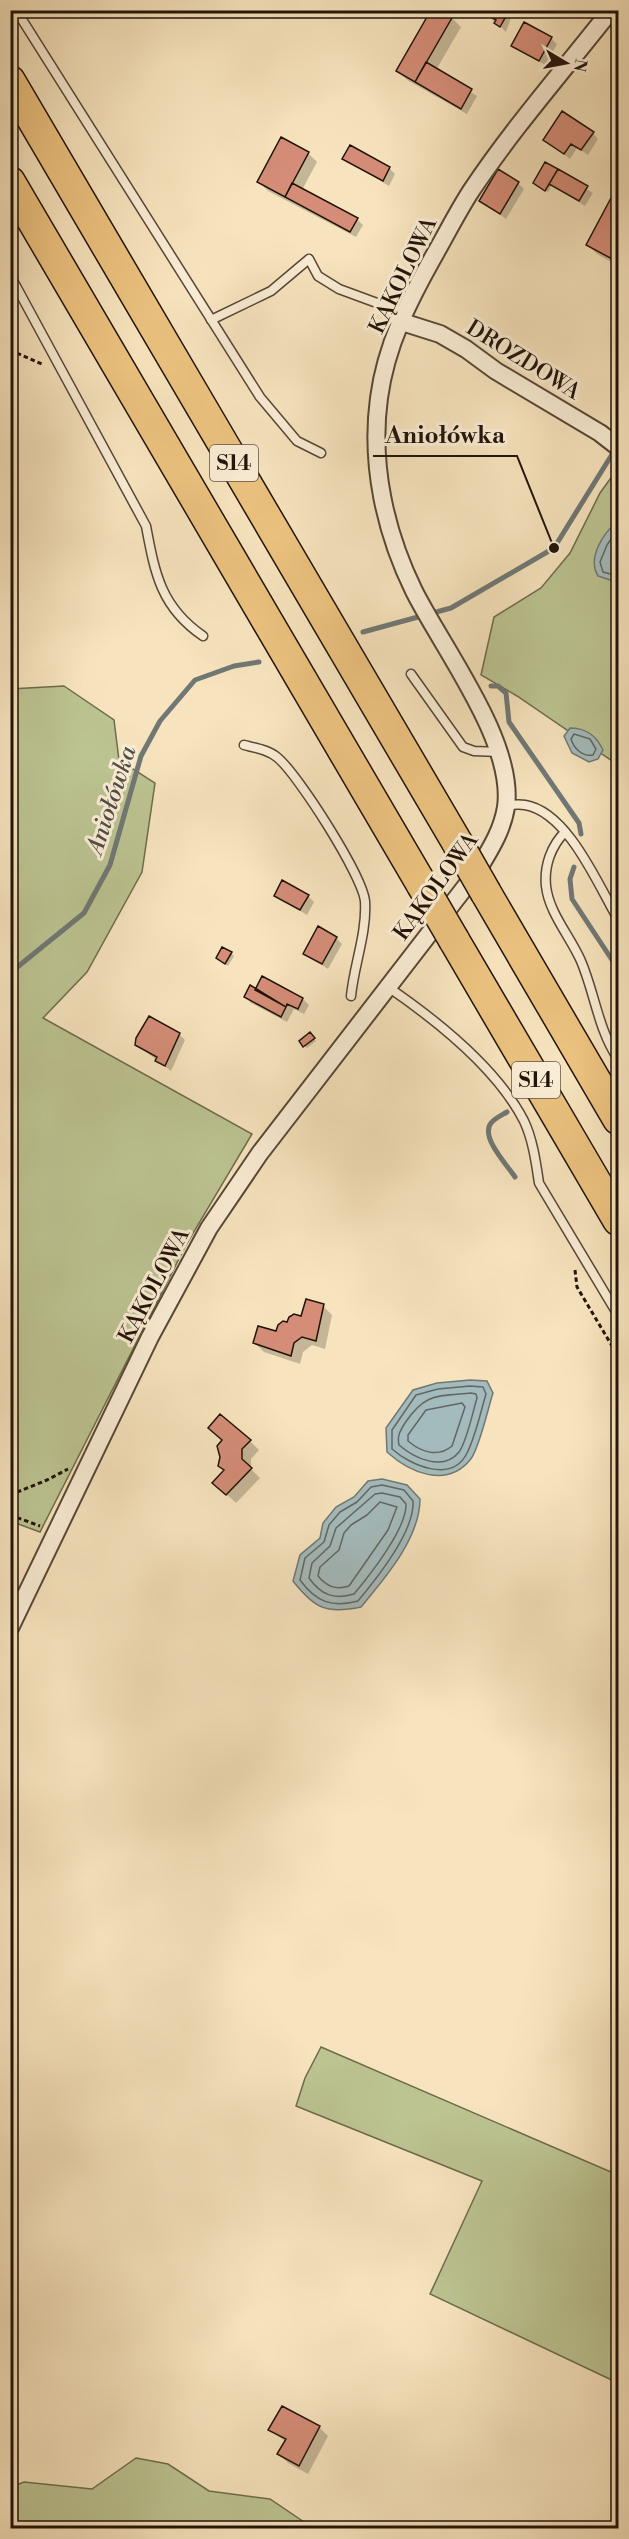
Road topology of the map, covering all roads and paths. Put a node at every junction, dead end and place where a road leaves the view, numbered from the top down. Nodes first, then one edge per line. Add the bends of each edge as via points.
1 (16, 10) edge
2 (611, 10) edge
3 (10, 81) edge
4 (10, 182) edge
5 (10, 275) edge
6 (401, 317) junction
7 (211, 320) junction
8 (10, 350) edge
9 (65, 374) junction
10 (616, 445) edge
11 (321, 453) dead end
12 (203, 636) dead end
13 (411, 674) dead end
14 (244, 745) dead end
15 (499, 752) junction
16 (506, 805) junction
17 (565, 832) junction
18 (618, 920) edge
19 (388, 987) junction
20 (351, 996) dead end
21 (618, 1059) edge
22 (618, 1119) edge
23 (618, 1220) edge
24 (570, 1236) junction
25 (618, 1315) edge
26 (618, 1356) edge
27 (96, 1449) junction
28 (10, 1495) edge
29 (10, 1515) edge
30 (56, 1533) junction
31 (10, 1629) edge

1 - 7 lane
2 - 6 street, KĄKOLOWA via 470,192
3 - 22 highway, S14, bridge
4 - 23 highway, S14, bridge
5 - 9 lane
6 - 7 lane via 318,276 309,259 271,291
6 - 10 street, DROZDOWA via 466,348 496,371
6 - 15 street, KĄKOLOWA via 379,398 381,493 393,539 414,590
7 - 11 lane via 260,397 297,441
8 - 9 path
9 - 12 lane via 146,526 153,567 166,598 182,621
13 - 15 lane via 463,747
14 - 20 lane via 279,758 302,786 358,879 365,899 365,915
15 - 16 street, KĄKOLOWA via 505,772
16 - 17 lane via 526,805 543,812
16 - 19 street, KĄKOLOWA via 500,831 476,873
17 - 18 lane
17 - 21 lane via 555,842 548,860 546,888 581,961 603,1033
19 - 24 lane via 428,1015 508,1096 525,1122 539,1183
19 - 27 street, KĄKOLOWA via 260,1152 209,1228
24 - 25 lane
24 - 26 path via 577,1287
27 - 28 path via 47,1480
27 - 30 street, KĄKOLOWA
29 - 30 path
30 - 31 street, KĄKOLOWA

